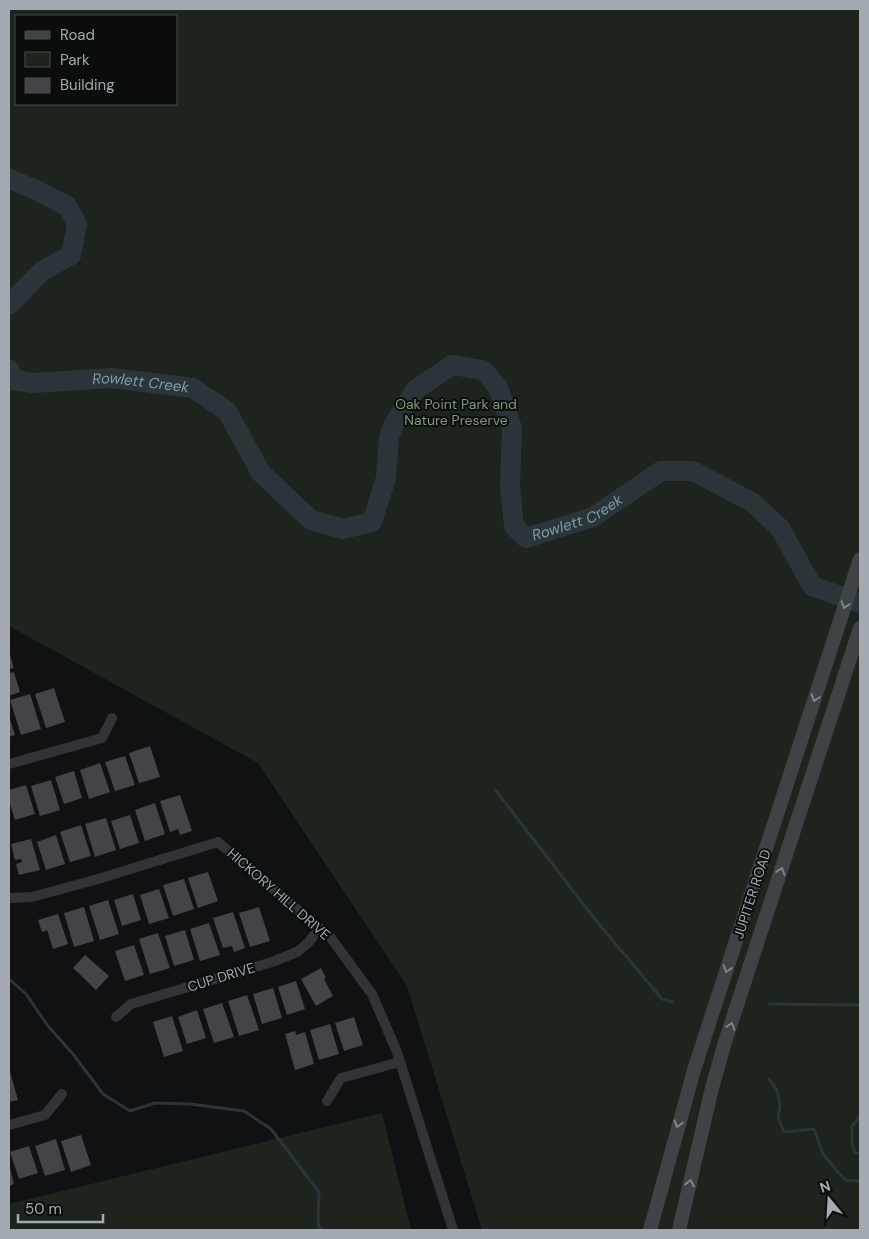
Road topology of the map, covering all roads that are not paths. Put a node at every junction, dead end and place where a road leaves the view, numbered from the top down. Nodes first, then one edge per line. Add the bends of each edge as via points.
1 (860, 559) edge
2 (860, 628) edge
3 (112, 718) dead end
4 (9, 764) edge
5 (9, 898) edge
6 (319, 928) junction
7 (116, 1017) dead end
8 (400, 1062) junction
9 (62, 1094) dead end
10 (327, 1101) dead end
11 (9, 1125) edge
12 (453, 1230) edge
13 (650, 1230) edge
14 (679, 1230) edge

1 -> 13 main road, JUPITER ROAD via 694,1070
14 -> 2 main road, JUPITER ROAD via 725,1042
3 - 4 street via 102,738
5 - 6 street, HICKORY HILL DRIVE via 32,897 218,842
6 - 7 street, CUP DRIVE via 310,942 297,952 131,1004
6 - 8 street, HICKORY HILL DRIVE via 331,938 372,994
8 - 10 street via 341,1078
8 - 12 street, HICKORY HILL DRIVE
9 - 11 street via 44,1115

